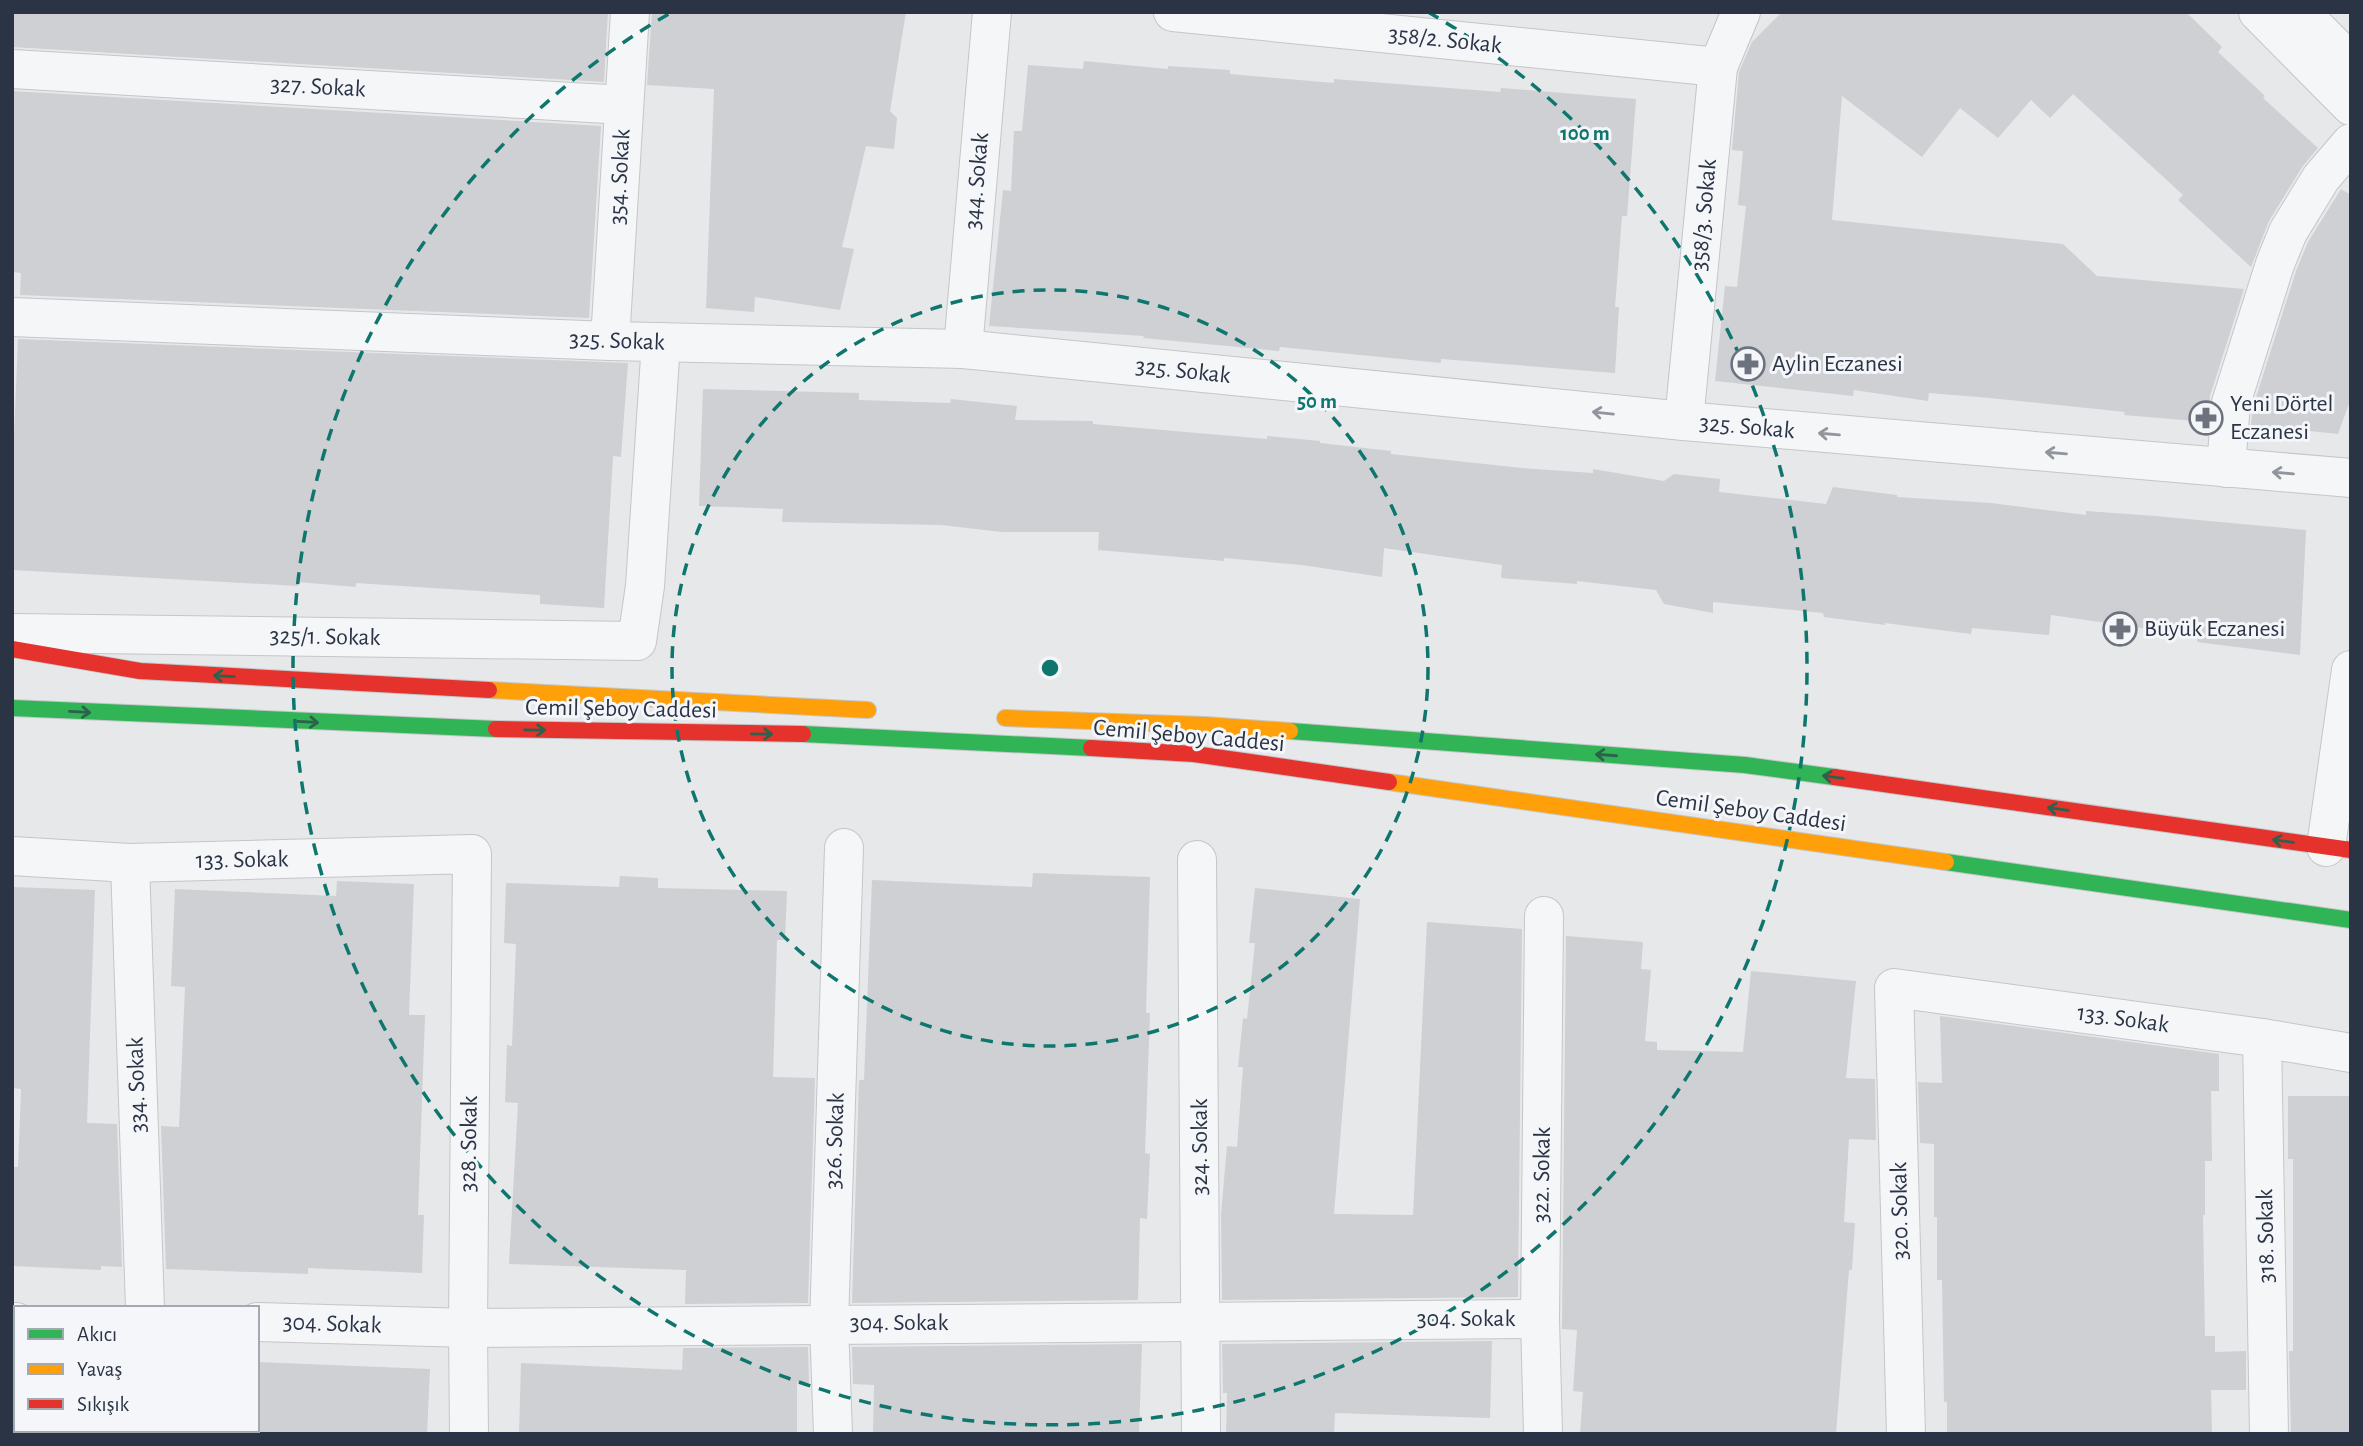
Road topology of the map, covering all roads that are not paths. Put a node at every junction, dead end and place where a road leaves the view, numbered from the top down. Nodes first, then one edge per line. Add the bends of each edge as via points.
1 (630, 12) edge
2 (992, 12) edge
3 (1173, 12) edge
4 (1741, 12) edge
5 (2258, 12) edge
6 (2300, 12) edge
7 (1367, 22) edge
8 (2351, 63) edge
9 (1718, 67) junction
10 (12, 69) edge
11 (624, 105) junction
12 (2351, 106) edge
13 (2351, 144) edge
14 (12, 317) edge
15 (610, 341) junction
16 (661, 342) junction
17 (963, 349) junction
18 (1684, 421) junction
19 (2226, 468) junction
20 (2351, 478) edge
21 (12, 633) edge
22 (12, 649) edge
23 (2351, 670) edge
24 (12, 708) edge
25 (886, 711) dead end
26 (984, 717) dead end
27 (844, 848) dead end
28 (2338, 848) edge
29 (472, 854) joint
30 (12, 856) edge
31 (1198, 860) dead end
32 (130, 863) junction
33 (1544, 916) dead end
34 (2351, 920) edge
35 (1894, 988) joint
36 (2262, 1038) junction
37 (2351, 1053) edge
38 (145, 1306) edge
39 (1540, 1319) junction
40 (1201, 1321) junction
41 (259, 1322) edge
42 (829, 1324) junction
43 (468, 1328) junction
44 (469, 1434) edge
45 (833, 1434) edge
46 (1201, 1434) edge
47 (1543, 1434) edge
48 (1906, 1434) edge
49 (2269, 1434) edge

1 - 11 street, 354. Sokak
2 - 17 street, 344. Sokak
3 - 7 street, 358/2. Sokak
4 - 9 street, 358/3. Sokak
5 - 12 street
6 - 8 street
7 - 9 street, 358/2. Sokak
9 - 18 street, 358/3. Sokak
10 - 11 street, 327. Sokak
11 - 15 street, 354. Sokak
13 - 19 street via 2321,178 2288,232 2275,264 2231,403
14 - 15 street, 325. Sokak
15 - 16 street, 325. Sokak
16 - 17 street, 325. Sokak
16 - 21 street, 325/1. Sokak via 638,642
18 -> 17 street, 325. Sokak
19 -> 18 street, 325. Sokak
20 -> 19 street, 325. Sokak
25 -> 22 main road, Cemil Şeboy Caddesi via 140,671
23 - 28 street
24 -> 34 main road, Cemil Şeboy Caddesi via 466,729 845,735 1194,754
28 -> 26 main road, Cemil Şeboy Caddesi via 1745,765 1205,725
27 - 42 street, 326. Sokak
29 - 32 street, 133. Sokak
29 - 43 street, 328. Sokak
30 - 32 street, 133. Sokak
31 - 40 street, 324. Sokak
32 - 38 street, 334. Sokak
33 - 39 street, 322. Sokak
35 - 36 street, 133. Sokak
35 - 48 street, 320. Sokak
36 - 37 street, 133. Sokak
36 - 49 street, 318. Sokak
39 - 40 street, 304. Sokak
39 - 47 street, 322. Sokak
40 - 42 street, 304. Sokak
40 - 46 street, 324. Sokak
41 - 43 street, 304. Sokak
42 - 43 street, 304. Sokak
42 - 45 street, 326. Sokak
43 - 44 street, 328. Sokak

